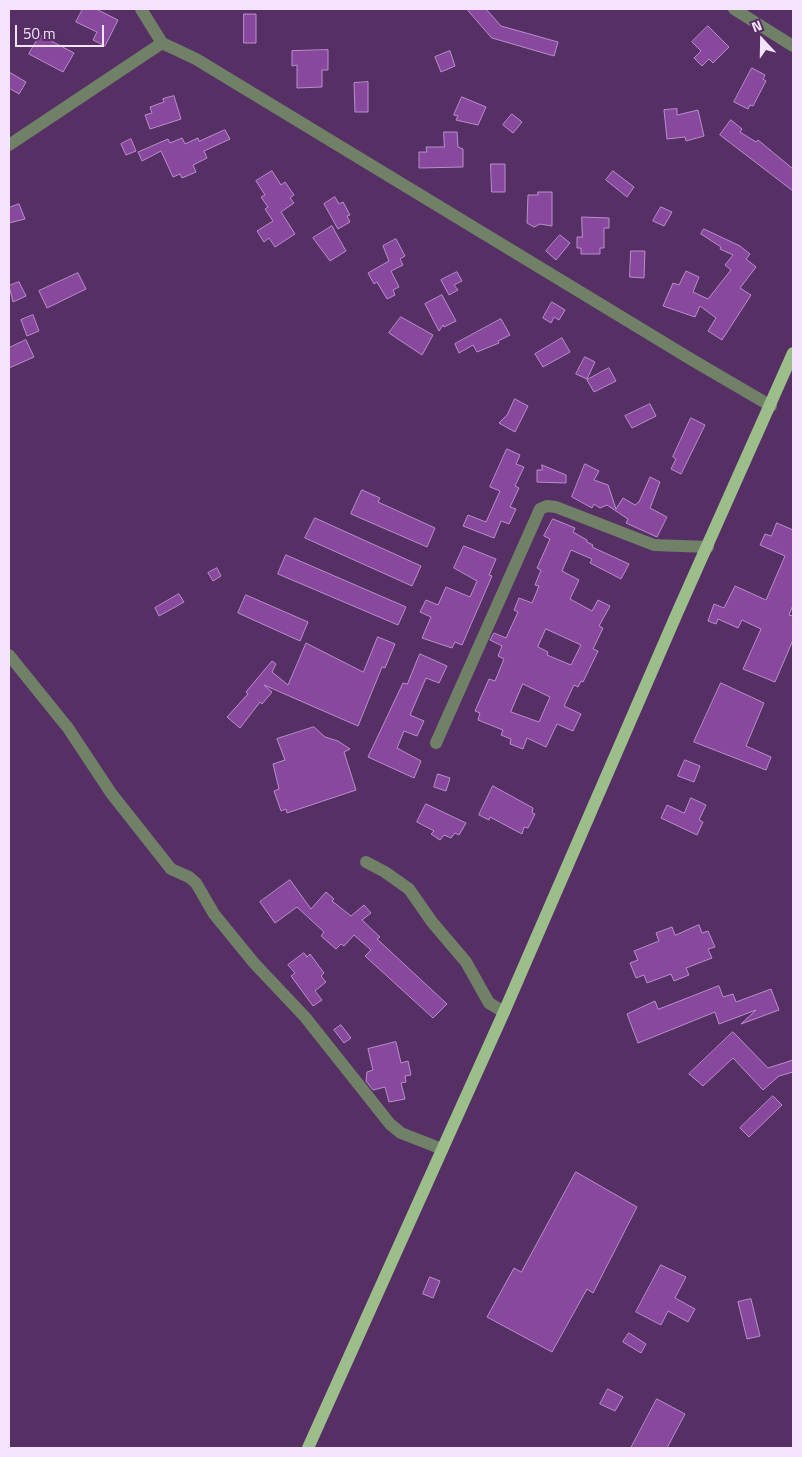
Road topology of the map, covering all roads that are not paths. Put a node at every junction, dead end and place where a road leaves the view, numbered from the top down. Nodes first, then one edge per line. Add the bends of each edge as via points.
1 (141, 9) edge
2 (734, 9) edge
3 (162, 43) junction
4 (793, 46) edge
5 (9, 145) edge
6 (793, 353) edge
7 (771, 406) junction
8 (708, 547) junction
9 (9, 655) edge
10 (436, 743) dead end
11 (366, 862) dead end
12 (504, 1012) junction
13 (442, 1149) junction
14 (308, 1448) edge

1 - 3 street
2 - 4 street
3 - 5 street
3 - 7 street via 196,59
6 - 7 main road
7 - 8 main road
8 - 10 street via 654,545 556,507 540,509
8 - 12 main road
9 - 13 street via 68,728 111,793 171,869 196,883 214,914 254,963 306,1016 344,1069 390,1124
11 - 12 street via 409,889 466,962 489,1003
12 - 13 main road
13 - 14 main road

